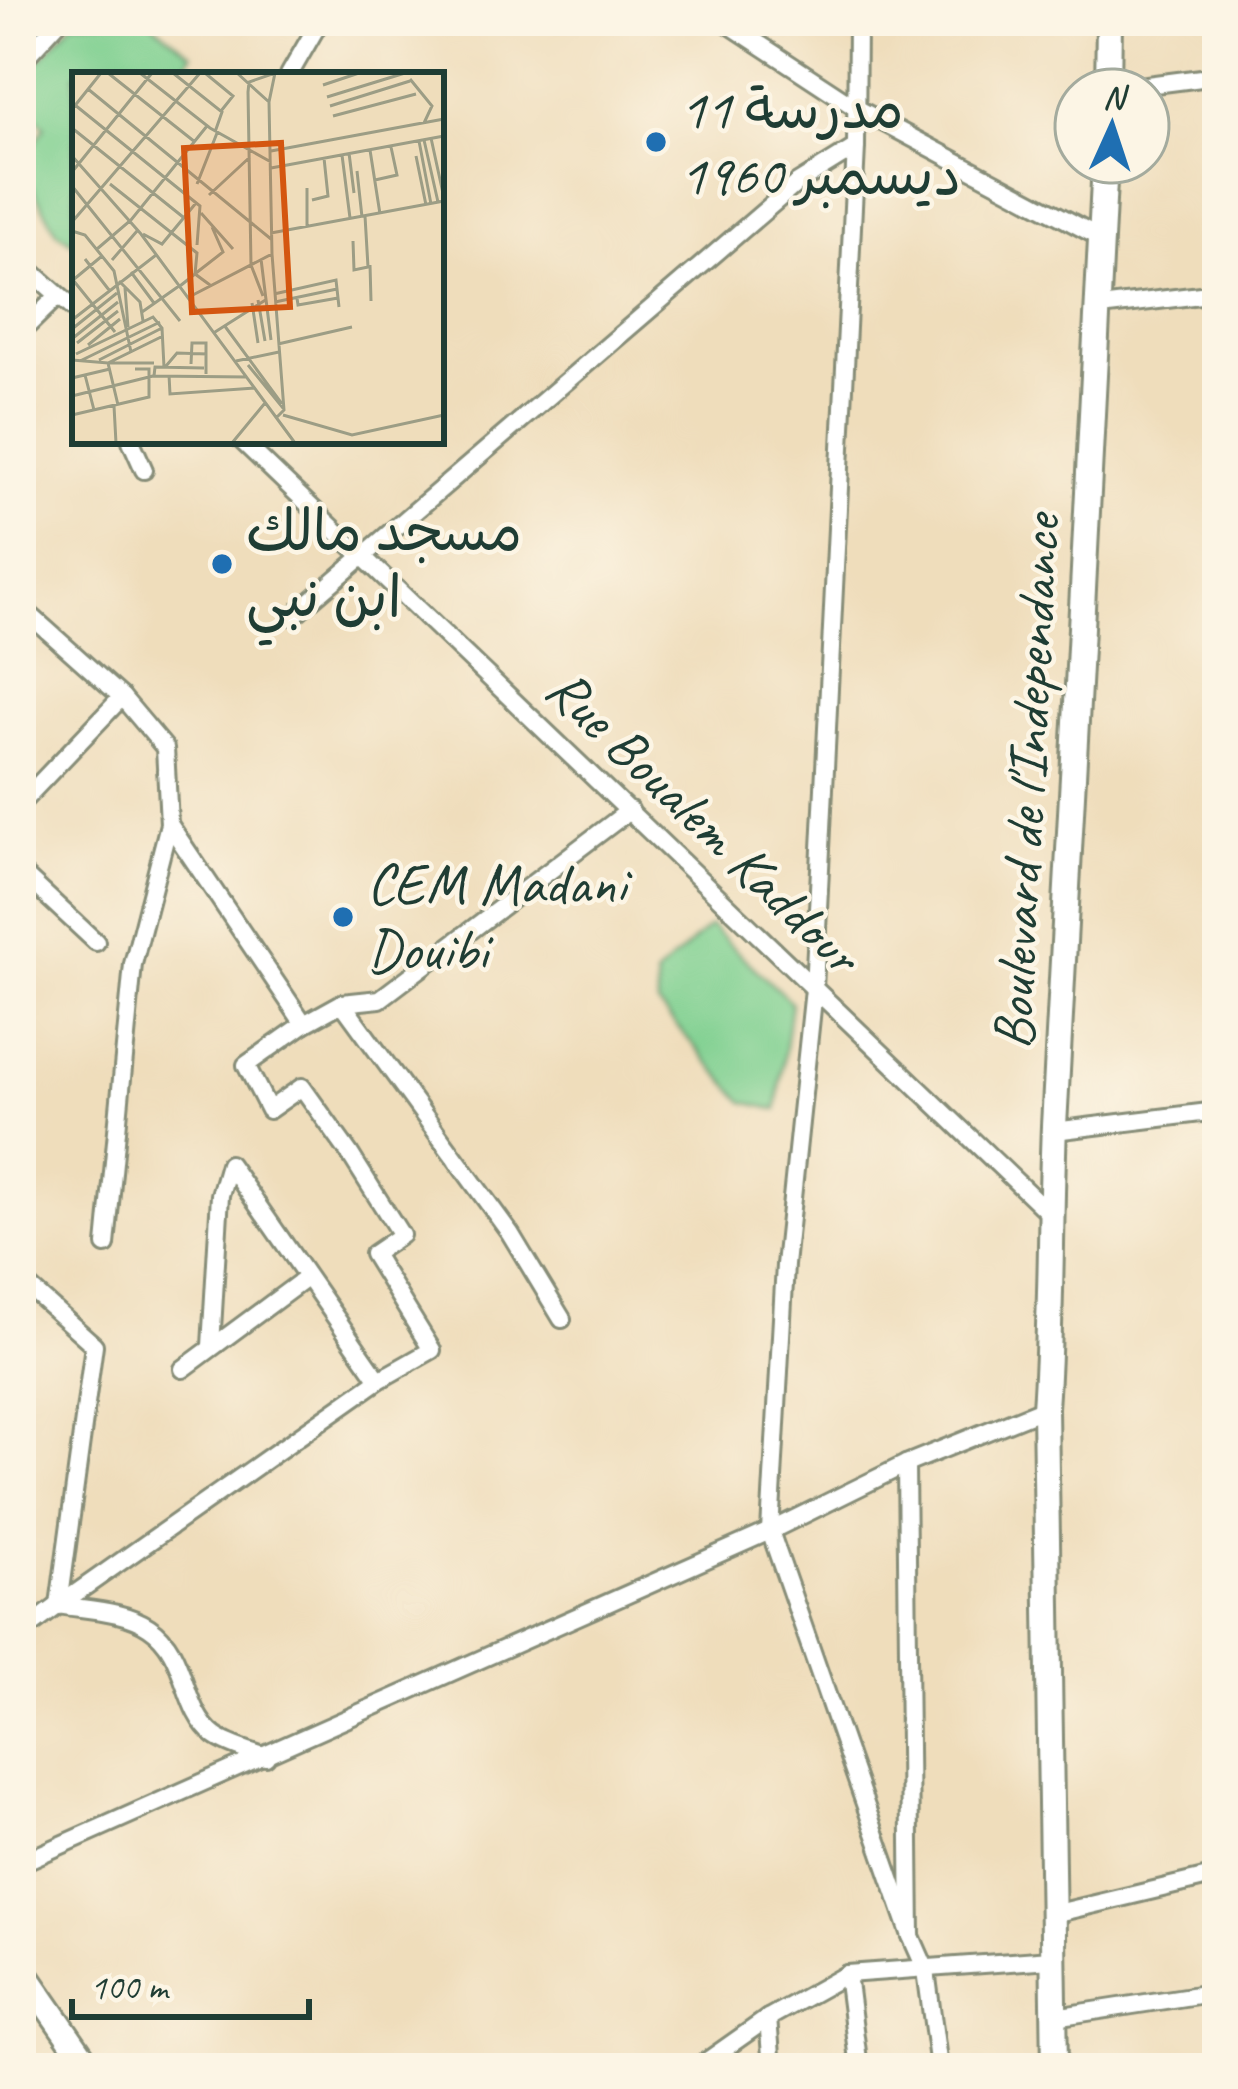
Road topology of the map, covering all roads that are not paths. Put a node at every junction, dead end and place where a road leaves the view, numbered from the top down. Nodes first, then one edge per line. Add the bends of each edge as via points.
1 (59, 21) edge
2 (320, 21) edge
3 (724, 21) edge
4 (857, 21) edge
5 (1109, 21) edge
6 (21, 62) edge
7 (1108, 66) edge
8 (291, 72) edge
9 (1217, 76) edge
10 (1172, 82) edge
11 (858, 109) junction
12 (856, 147) junction
13 (1104, 186) edge
14 (1102, 238) junction
15 (21, 262) edge
16 (1217, 293) edge
17 (58, 296) junction
18 (1100, 307) junction
19 (72, 308) edge
20 (21, 332) edge
21 (132, 444) edge
22 (245, 444) edge
23 (144, 470) dead end
24 (364, 560) junction
25 (21, 607) edge
26 (293, 616) dead end
27 (122, 697) junction
28 (21, 803) edge
29 (630, 809) junction
30 (169, 824) junction
31 (21, 872) edge
32 (96, 942) dead end
33 (814, 989) junction
34 (342, 1003) junction
35 (304, 1024) junction
36 (1217, 1111) edge
37 (1054, 1131) junction
38 (1052, 1216) junction
39 (106, 1245) dead end
40 (306, 1278) junction
41 (21, 1280) edge
42 (562, 1319) dead end
43 (211, 1346) junction
44 (183, 1369) dead end
45 (379, 1380) junction
46 (1045, 1408) junction
47 (906, 1464) junction
48 (770, 1531) junction
49 (59, 1605) junction
50 (21, 1633) edge
51 (266, 1757) junction
52 (21, 1863) edge
53 (1217, 1875) edge
54 (1053, 1914) junction
55 (911, 1936) junction
56 (1051, 1959) junction
57 (21, 1967) edge
58 (926, 1970) junction
59 (847, 1974) junction
60 (1217, 1992) edge
61 (1055, 2017) junction
62 (768, 2018) junction
63 (90, 2068) edge
64 (697, 2068) edge
65 (772, 2068) edge
66 (859, 2068) edge
67 (939, 2068) edge
68 (1055, 2068) edge

1 - 6 street
2 - 8 street
3 - 11 street
4 - 11 street
5 - 7 street
9 - 10 street
11 - 12 street
11 - 14 street
12 - 24 street via 796,184
12 - 33 street
13 - 14 street, Boulevard de l'Independance
14 - 18 street, Boulevard de l'Independance
15 - 17 street
16 - 18 street
17 - 19 street
17 - 20 street
18 - 37 street, Boulevard de l'Independance
21 - 23 street
22 - 24 street, Rue Boualem Kaddour
24 - 26 street
24 - 29 street, Rue Boualem Kaddour
25 - 27 street
27 - 28 street
27 - 30 street via 165,748
29 - 33 street, Rue Boualem Kaddour
29 - 34 street via 380,999
30 - 35 street
30 - 39 street via 133,964
31 - 32 street
33 - 38 street, Rue Boualem Kaddour
33 - 48 street via 785,1265
34 - 35 street
34 - 42 street via 511,1233
35 - 45 street via 246,1065 269,1111 302,1087 401,1235 373,1254 432,1350
36 - 37 street
37 - 38 street, Boulevard de l'Independance
38 - 46 street, Boulevard de l'Independance
40 - 43 street
40 - 43 street via 229,1164
40 - 45 street
41 - 49 street via 94,1345
43 - 44 street
45 - 49 street
46 - 47 street
46 - 54 street, Boulevard de l'Independance
47 - 48 street
47 - 55 street
48 - 51 street
48 - 55 street
49 - 50 street
49 - 51 street via 148,1626 169,1644 204,1726
51 - 52 street
53 - 54 street
54 - 56 street, Boulevard de l'Independance
55 - 58 street
56 - 58 street
56 - 61 street, Boulevard de l'Independance
57 - 63 street
58 - 59 street
58 - 67 street
59 - 62 street
59 - 66 street
60 - 61 street
61 - 68 street, Boulevard de l'Independance
62 - 64 street
62 - 65 street

